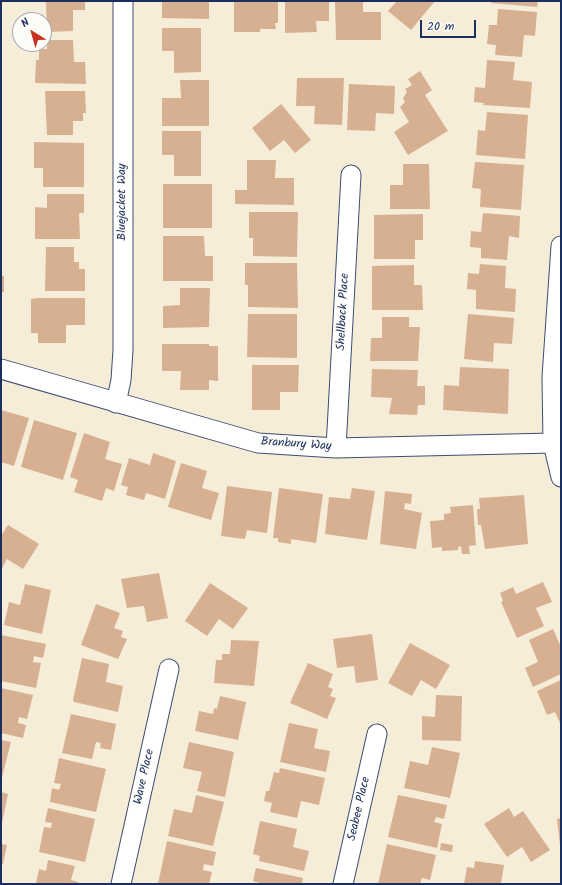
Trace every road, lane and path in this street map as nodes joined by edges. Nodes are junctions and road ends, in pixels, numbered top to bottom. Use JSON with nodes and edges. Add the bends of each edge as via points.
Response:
{"nodes":[{"id":1,"x":123,"y":1,"type":"edge"},
{"id":2,"x":351,"y":175,"type":"dead end"},
{"id":3,"x":561,"y":246,"type":"edge"},
{"id":4,"x":1,"y":369,"type":"edge"},
{"id":5,"x":116,"y":403,"type":"junction"},
{"id":6,"x":553,"y":443,"type":"junction"},
{"id":7,"x":336,"y":448,"type":"junction"},
{"id":8,"x":561,"y":477,"type":"edge"},
{"id":9,"x":169,"y":669,"type":"dead end"},
{"id":10,"x":377,"y":734,"type":"dead end"},
{"id":11,"x":121,"y":884,"type":"edge"},
{"id":12,"x":343,"y":884,"type":"edge"}],
"edges":[{"from":1,"to":5,"type":"street","name":"Bluejacket Way","via":[[123,350]]},
{"from":2,"to":7,"type":"street","name":"Shellback Place"},
{"from":3,"to":6,"type":"street","via":[[552,377]]},
{"from":4,"to":5,"type":"street","name":"Branbury Way"},
{"from":5,"to":7,"type":"street","name":"Branbury Way","via":[[258,443]]},
{"from":6,"to":7,"type":"street","name":"Branbury Way"},
{"from":6,"to":8,"type":"street"},
{"from":9,"to":11,"type":"street","name":"Wave Place"},
{"from":10,"to":12,"type":"street","name":"Seabee Place"}]}
